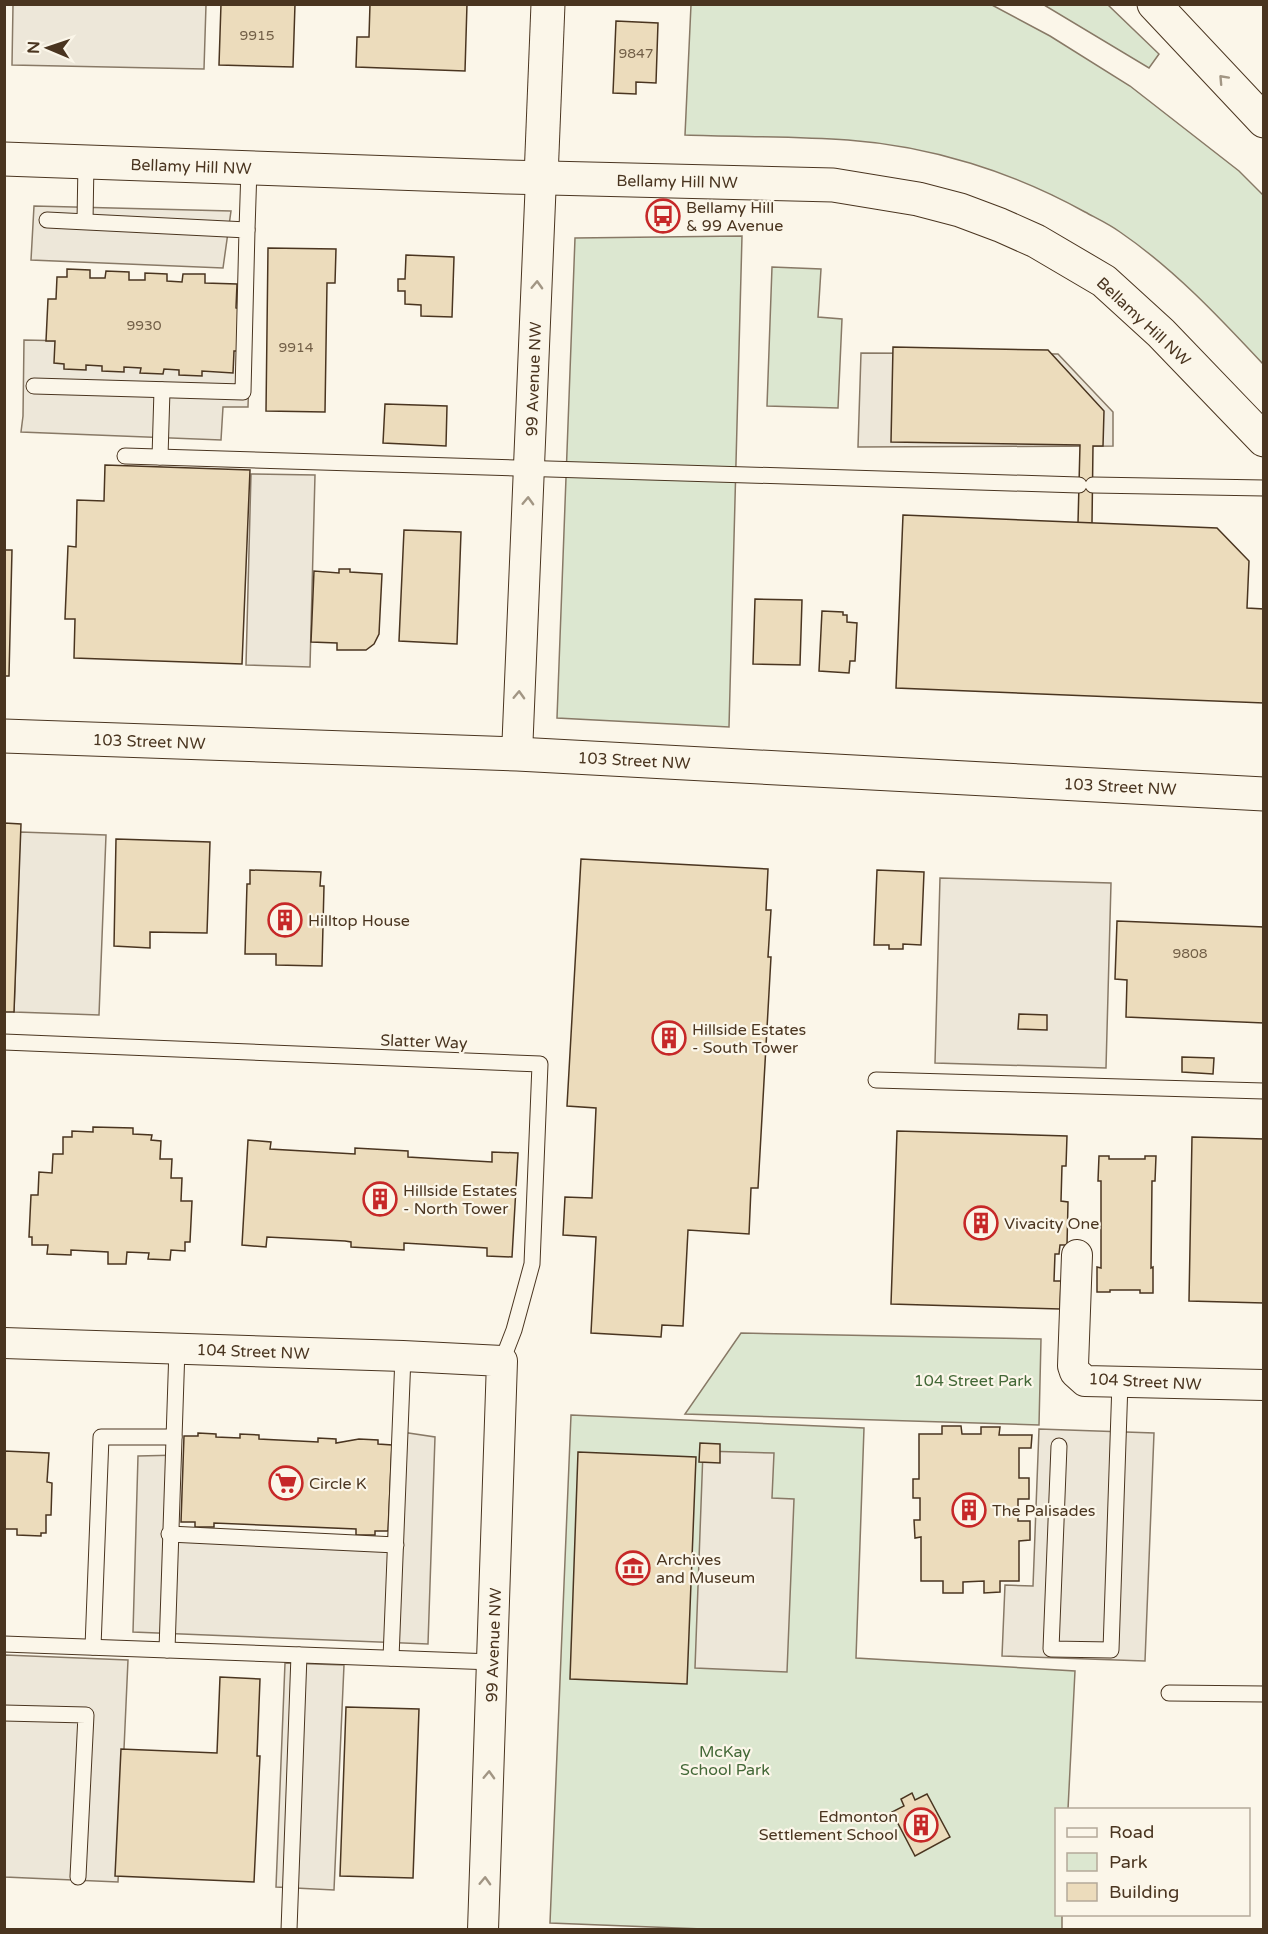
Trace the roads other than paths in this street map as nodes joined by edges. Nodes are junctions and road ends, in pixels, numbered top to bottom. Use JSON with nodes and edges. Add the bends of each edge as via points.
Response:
{"nodes":[{"id":1,"x":548,"y":4,"type":"edge"},
{"id":2,"x":1154,"y":4,"type":"edge"},
{"id":3,"x":1263,"y":121,"type":"edge"},
{"id":4,"x":4,"y":159,"type":"edge"},
{"id":5,"x":86,"y":162,"type":"junction"},
{"id":6,"x":249,"y":168,"type":"junction"},
{"id":7,"x":541,"y":178,"type":"junction"},
{"id":8,"x":47,"y":220,"type":"dead end"},
{"id":9,"x":86,"y":221,"type":"junction"},
{"id":10,"x":247,"y":230,"type":"junction"},
{"id":11,"x":34,"y":386,"type":"dead end"},
{"id":12,"x":162,"y":390,"type":"junction"},
{"id":13,"x":1263,"y":440,"type":"edge"},
{"id":14,"x":125,"y":456,"type":"dead end"},
{"id":15,"x":160,"y":457,"type":"junction"},
{"id":16,"x":529,"y":468,"type":"junction"},
{"id":17,"x":1263,"y":488,"type":"edge"},
{"id":18,"x":4,"y":736,"type":"edge"},
{"id":19,"x":517,"y":754,"type":"junction"},
{"id":20,"x":1263,"y":794,"type":"edge"},
{"id":21,"x":4,"y":1042,"type":"edge"},
{"id":22,"x":876,"y":1080,"type":"dead end"},
{"id":23,"x":1263,"y":1091,"type":"edge"},
{"id":24,"x":1077,"y":1255,"type":"dead end"},
{"id":25,"x":4,"y":1342,"type":"edge"},
{"id":26,"x":177,"y":1348,"type":"junction"},
{"id":27,"x":403,"y":1356,"type":"junction"},
{"id":28,"x":502,"y":1361,"type":"junction"},
{"id":29,"x":1120,"y":1382,"type":"junction"},
{"id":30,"x":1263,"y":1385,"type":"edge"},
{"id":31,"x":174,"y":1437,"type":"junction"},
{"id":32,"x":1059,"y":1446,"type":"dead end"},
{"id":33,"x":169,"y":1534,"type":"junction"},
{"id":34,"x":396,"y":1545,"type":"junction"},
{"id":35,"x":4,"y":1644,"type":"edge"},
{"id":36,"x":93,"y":1647,"type":"junction"},
{"id":37,"x":167,"y":1650,"type":"junction"},
{"id":38,"x":299,"y":1655,"type":"junction"},
{"id":39,"x":391,"y":1658,"type":"junction"},
{"id":40,"x":493,"y":1674,"type":"junction"},
{"id":41,"x":1169,"y":1693,"type":"dead end"},
{"id":42,"x":1263,"y":1695,"type":"edge"},
{"id":43,"x":4,"y":1713,"type":"edge"},
{"id":44,"x":78,"y":1877,"type":"dead end"},
{"id":45,"x":289,"y":1929,"type":"edge"},
{"id":46,"x":483,"y":1929,"type":"edge"}],
"edges":[{"from":1,"to":7,"type":"street","name":"99 Avenue NW"},
{"from":3,"to":2,"type":"street","one_way":true},
{"from":4,"to":5,"type":"street","name":"Bellamy Hill NW"},
{"from":5,"to":6,"type":"street","name":"Bellamy Hill NW"},
{"from":5,"to":9,"type":"lane"},
{"from":6,"to":7,"type":"street","name":"Bellamy Hill NW"},
{"from":6,"to":10,"type":"lane"},
{"from":7,"to":13,"type":"street","name":"Bellamy Hill NW","via":[[833,186],[918,199],[960,210],[1036,242],[1104,281],[1161,333]]},
{"from":16,"to":7,"type":"street","name":"99 Avenue NW","one_way":true},
{"from":8,"to":9,"type":"lane"},
{"from":9,"to":10,"type":"lane"},
{"from":10,"to":12,"type":"lane","via":[[243,392]]},
{"from":11,"to":12,"type":"lane"},
{"from":12,"to":15,"type":"lane"},
{"from":14,"to":15,"type":"lane"},
{"from":15,"to":16,"type":"lane"},
{"from":16,"to":17,"type":"lane"},
{"from":19,"to":16,"type":"street","name":"99 Avenue NW","one_way":true},
{"from":18,"to":19,"type":"street","name":"103 Street NW"},
{"from":19,"to":20,"type":"street","name":"103 Street NW"},
{"from":21,"to":28,"type":"lane","name":"Slatter Way","via":[[540,1064],[532,1264]]},
{"from":22,"to":23,"type":"lane"},
{"from":24,"to":29,"type":"street","name":"104 Street NW","via":[[1075,1372],[1085,1381]]},
{"from":25,"to":26,"type":"street","name":"104 Street NW"},
{"from":26,"to":27,"type":"street","name":"104 Street NW"},
{"from":26,"to":31,"type":"lane"},
{"from":27,"to":28,"type":"street","name":"104 Street NW"},
{"from":27,"to":34,"type":"lane"},
{"from":28,"to":40,"type":"street","name":"99 Avenue NW"},
{"from":29,"to":30,"type":"street","name":"104 Street NW"},
{"from":29,"to":32,"type":"lane","via":[[1111,1650],[1052,1649]]},
{"from":31,"to":33,"type":"lane"},
{"from":31,"to":36,"type":"lane","via":[[100,1437]]},
{"from":33,"to":34,"type":"lane"},
{"from":33,"to":37,"type":"lane"},
{"from":34,"to":39,"type":"lane"},
{"from":35,"to":36,"type":"lane"},
{"from":36,"to":37,"type":"lane"},
{"from":37,"to":38,"type":"lane"},
{"from":38,"to":39,"type":"lane"},
{"from":38,"to":45,"type":"lane"},
{"from":39,"to":40,"type":"lane"},
{"from":46,"to":40,"type":"street","name":"99 Avenue NW","one_way":true},
{"from":41,"to":42,"type":"lane"},
{"from":43,"to":44,"type":"lane","via":[[86,1715]]}]}
